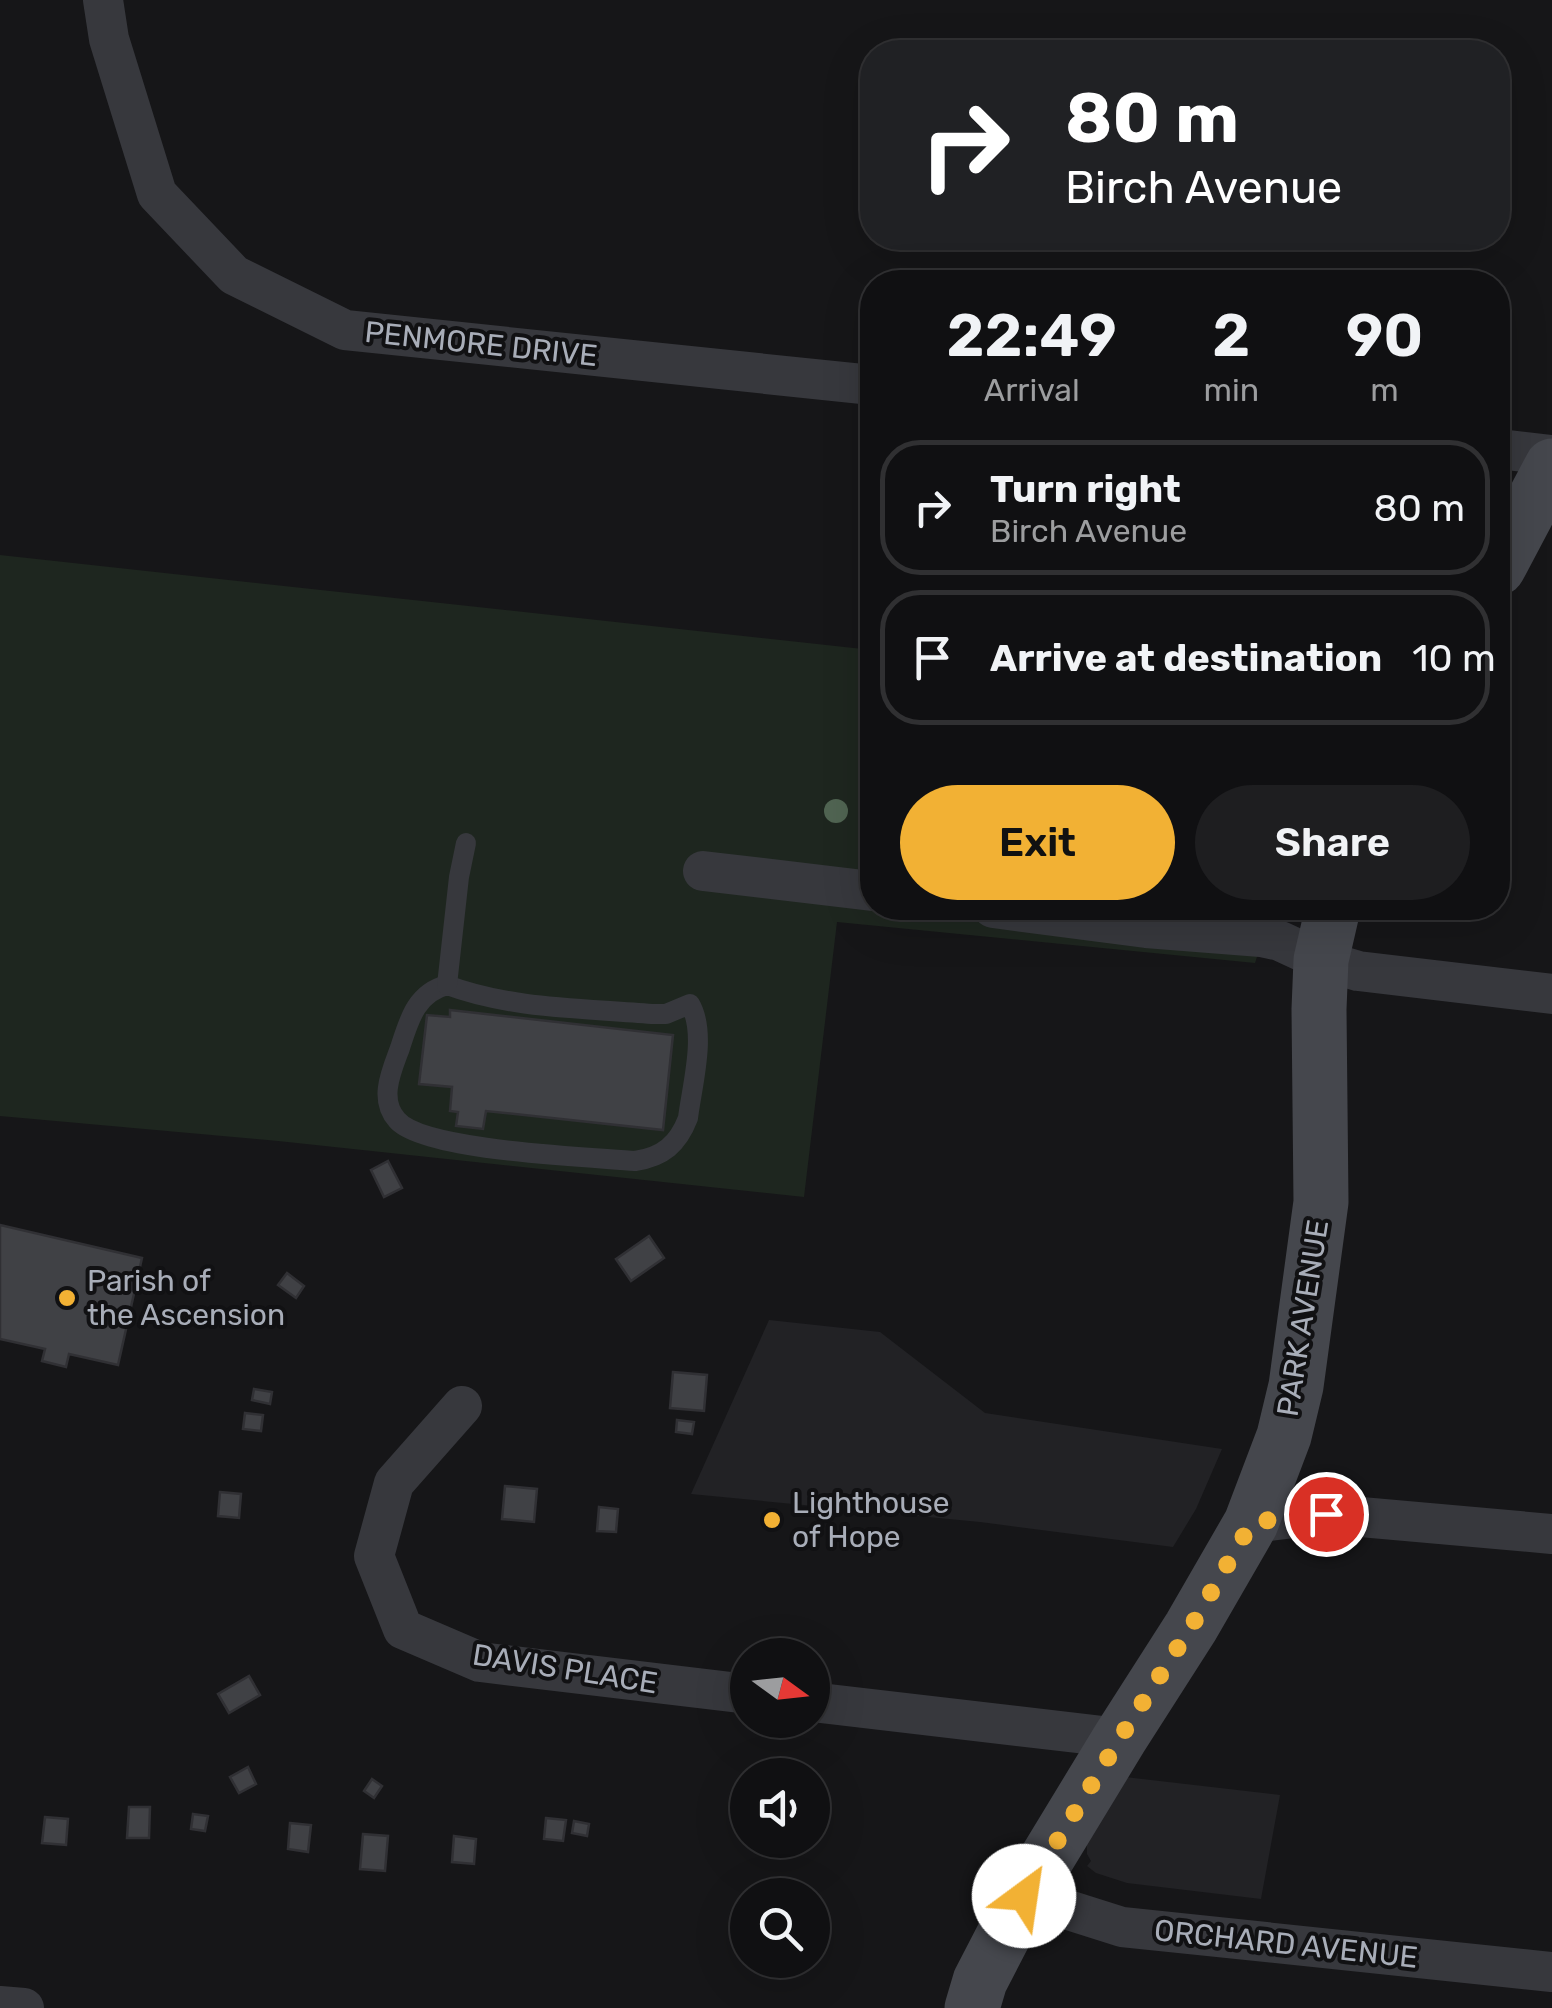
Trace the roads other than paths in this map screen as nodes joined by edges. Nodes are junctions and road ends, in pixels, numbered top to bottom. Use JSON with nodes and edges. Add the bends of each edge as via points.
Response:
{"nodes":[{"id":1,"x":104,"y":0,"type":"edge"},
{"id":2,"x":860,"y":384,"type":"edge"},
{"id":3,"x":1510,"y":451,"type":"edge"},
{"id":4,"x":1552,"y":455,"type":"edge"},
{"id":5,"x":1552,"y":466,"type":"edge"},
{"id":6,"x":1510,"y":545,"type":"edge"},
{"id":7,"x":466,"y":843,"type":"dead end"},
{"id":8,"x":703,"y":871,"type":"dead end"},
{"id":9,"x":860,"y":891,"type":"edge"},
{"id":10,"x":1085,"y":920,"type":"edge"},
{"id":11,"x":1329,"y":920,"type":"edge"},
{"id":12,"x":1321,"y":960,"type":"junction"},
{"id":13,"x":447,"y":985,"type":"junction"},
{"id":14,"x":1552,"y":994,"type":"edge"},
{"id":15,"x":462,"y":1406,"type":"dead end"},
{"id":16,"x":1252,"y":1522,"type":"junction"},
{"id":17,"x":1552,"y":1534,"type":"edge"},
{"id":18,"x":730,"y":1692,"type":"edge"},
{"id":19,"x":830,"y":1704,"type":"edge"},
{"id":20,"x":1120,"y":1738,"type":"junction"},
{"id":21,"x":1024,"y":1896,"type":"junction"},
{"id":22,"x":1552,"y":1972,"type":"edge"},
{"id":23,"x":0,"y":2006,"type":"edge"},
{"id":24,"x":24,"y":2008,"type":"edge"},
{"id":25,"x":972,"y":2008,"type":"edge"}],
"edges":[{"from":1,"to":2,"type":"street","name":"PENMORE DRIVE","via":[[108,39],[156,194],[234,275],[344,330]]},
{"from":3,"to":4,"type":"street"},
{"from":5,"to":6,"type":"main road"},
{"from":7,"to":13,"type":"lane"},
{"from":8,"to":9,"type":"street"},
{"from":10,"to":12,"type":"street","via":[[1260,937]]},
{"from":11,"to":12,"type":"main road","name":"PARK AVENUE"},
{"from":12,"to":14,"type":"street","via":[[1341,968]]},
{"from":12,"to":16,"type":"main road","name":"PARK AVENUE","via":[[1318,1220],[1296,1386]]},
{"from":13,"to":13,"type":"lane","via":[[416,1004],[388,1082],[398,1123],[452,1143],[635,1161],[664,1153],[684,1130],[699,1032],[690,1004],[652,1014],[511,1001]]},
{"from":15,"to":18,"type":"street","name":"DAVIS PLACE","via":[[394,1483],[374,1556],[403,1629],[480,1662]]},
{"from":16,"to":17,"type":"street","via":[[1326,1514]]},
{"from":16,"to":20,"type":"main road","name":"PARK AVENUE"},
{"from":19,"to":20,"type":"street"},
{"from":20,"to":21,"type":"main road","name":"PARK AVENUE"},
{"from":21,"to":22,"type":"street","name":"ORCHARD AVENUE","via":[[1122,1927]]},
{"from":21,"to":25,"type":"main road","name":"PARK AVENUE"},
{"from":23,"to":24,"type":"street"}]}
